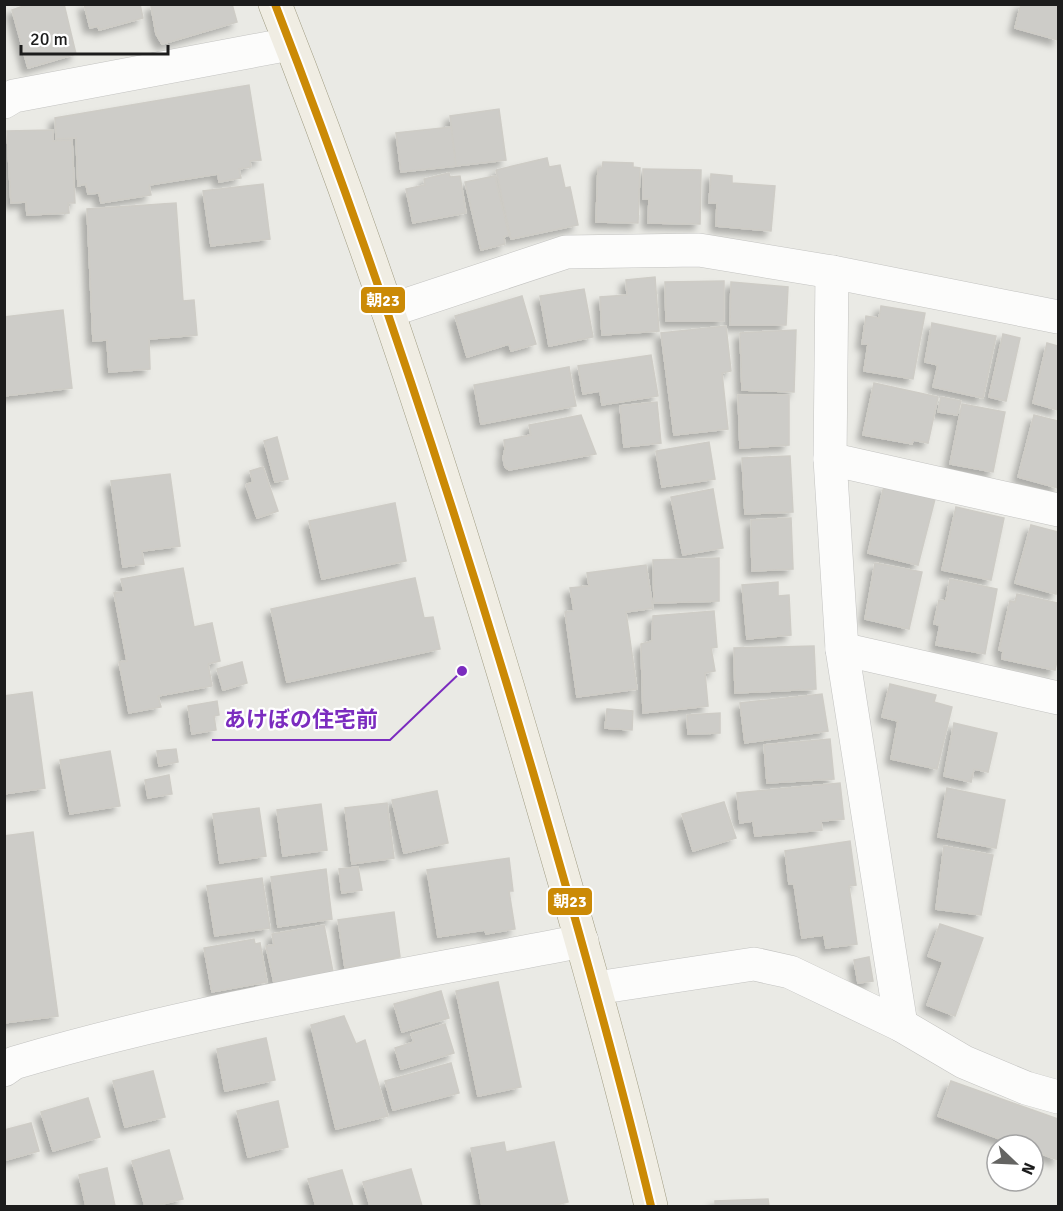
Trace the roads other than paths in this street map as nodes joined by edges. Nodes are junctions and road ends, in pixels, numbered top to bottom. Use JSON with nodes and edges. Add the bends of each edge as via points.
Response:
{"nodes":[{"id":1,"x":274,"y":4,"type":"edge"},
{"id":2,"x":291,"y":45,"type":"junction"},
{"id":3,"x":4,"y":102,"type":"edge"},
{"id":4,"x":832,"y":272,"type":"junction"},
{"id":5,"x":388,"y":311,"type":"junction"},
{"id":6,"x":1059,"y":317,"type":"edge"},
{"id":7,"x":830,"y":459,"type":"junction"},
{"id":8,"x":1059,"y":510,"type":"edge"},
{"id":9,"x":842,"y":650,"type":"junction"},
{"id":10,"x":1059,"y":698,"type":"edge"},
{"id":11,"x":582,"y":941,"type":"junction"},
{"id":12,"x":596,"y":988,"type":"junction"},
{"id":13,"x":901,"y":1025,"type":"junction"},
{"id":14,"x":4,"y":1070,"type":"edge"},
{"id":15,"x":1059,"y":1097,"type":"edge"},
{"id":16,"x":651,"y":1206,"type":"edge"}],
"edges":[{"from":1,"to":2,"type":"main road"},
{"from":2,"to":3,"type":"street","via":[[14,96]]},
{"from":2,"to":5,"type":"main road"},
{"from":4,"to":5,"type":"street","via":[[699,250],[566,252]]},
{"from":4,"to":6,"type":"street"},
{"from":4,"to":7,"type":"street"},
{"from":5,"to":11,"type":"main road","via":[[487,615]]},
{"from":7,"to":8,"type":"street"},
{"from":7,"to":9,"type":"street"},
{"from":9,"to":10,"type":"street"},
{"from":9,"to":13,"type":"street"},
{"from":11,"to":12,"type":"main road"},
{"from":11,"to":14,"type":"street","via":[[304,994],[95,1040],[14,1063]]},
{"from":12,"to":13,"type":"street","via":[[754,964],[790,972]]},
{"from":12,"to":16,"type":"main road"},
{"from":13,"to":15,"type":"street","via":[[964,1062]]}]}
